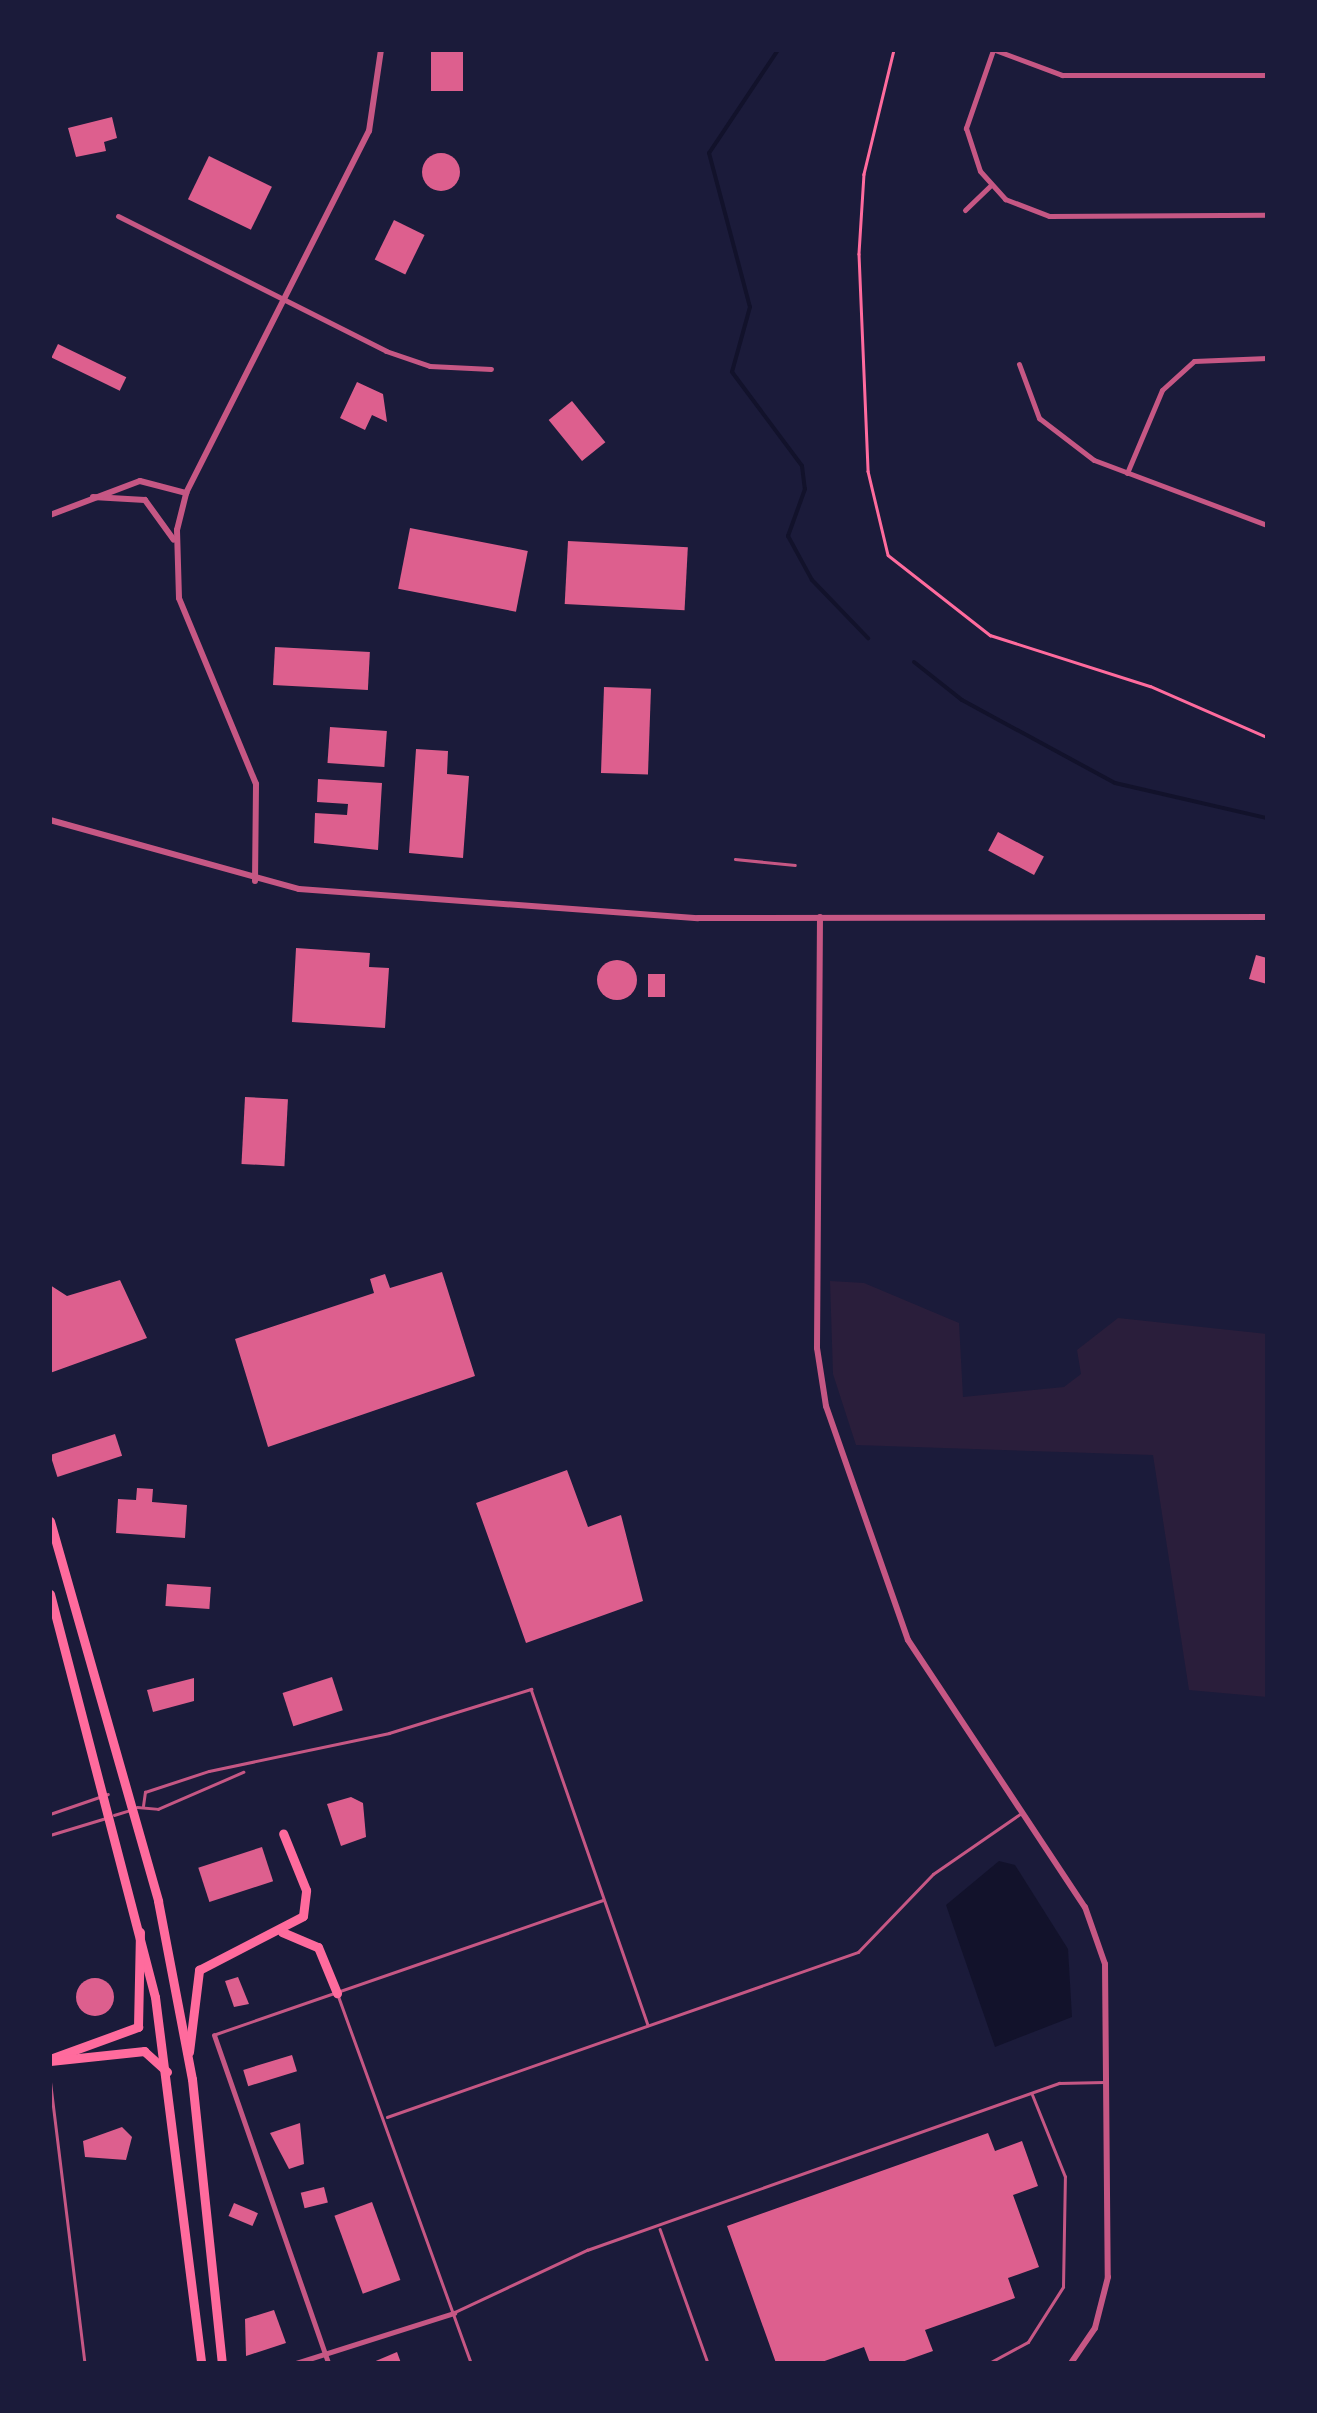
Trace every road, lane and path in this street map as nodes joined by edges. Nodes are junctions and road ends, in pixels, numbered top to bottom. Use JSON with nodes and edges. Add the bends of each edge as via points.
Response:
{"nodes":[{"id":1,"x":380,"y":50,"type":"edge"},
{"id":2,"x":894,"y":50,"type":"edge"},
{"id":3,"x":994,"y":50,"type":"edge"},
{"id":4,"x":1267,"y":76,"type":"edge"},
{"id":5,"x":990,"y":186,"type":"junction"},
{"id":6,"x":965,"y":210,"type":"dead end"},
{"id":7,"x":1267,"y":214,"type":"edge"},
{"id":8,"x":118,"y":216,"type":"dead end"},
{"id":9,"x":284,"y":302,"type":"junction"},
{"id":10,"x":1267,"y":358,"type":"edge"},
{"id":11,"x":1019,"y":364,"type":"dead end"},
{"id":12,"x":491,"y":369,"type":"dead end"},
{"id":13,"x":1127,"y":473,"type":"junction"},
{"id":14,"x":186,"y":493,"type":"junction"},
{"id":15,"x":92,"y":497,"type":"junction"},
{"id":16,"x":50,"y":515,"type":"edge"},
{"id":17,"x":1267,"y":525,"type":"edge"},
{"id":18,"x":176,"y":543,"type":"junction"},
{"id":19,"x":1267,"y":738,"type":"edge"},
{"id":20,"x":50,"y":820,"type":"edge"},
{"id":21,"x":735,"y":859,"type":"dead end"},
{"id":22,"x":795,"y":864,"type":"dead end"},
{"id":23,"x":255,"y":882,"type":"junction"},
{"id":24,"x":820,"y":917,"type":"junction"},
{"id":25,"x":1267,"y":917,"type":"edge"},
{"id":26,"x":50,"y":1522,"type":"edge"},
{"id":27,"x":50,"y":1594,"type":"edge"},
{"id":28,"x":244,"y":1768,"type":"junction"},
{"id":29,"x":108,"y":1794,"type":"junction"},
{"id":30,"x":139,"y":1807,"type":"junction"},
{"id":31,"x":1022,"y":1812,"type":"junction"},
{"id":32,"x":50,"y":1814,"type":"edge"},
{"id":33,"x":113,"y":1816,"type":"junction"},
{"id":34,"x":283,"y":1833,"type":"dead end"},
{"id":35,"x":50,"y":1835,"type":"edge"},
{"id":36,"x":602,"y":1900,"type":"junction"},
{"id":37,"x":141,"y":1930,"type":"junction"},
{"id":38,"x":282,"y":1932,"type":"junction"},
{"id":39,"x":338,"y":1993,"type":"junction"},
{"id":40,"x":648,"y":2026,"type":"junction"},
{"id":41,"x":214,"y":2034,"type":"joint"},
{"id":42,"x":188,"y":2055,"type":"junction"},
{"id":43,"x":50,"y":2060,"type":"edge"},
{"id":44,"x":169,"y":2075,"type":"junction"},
{"id":45,"x":50,"y":2078,"type":"edge"},
{"id":46,"x":1107,"y":2082,"type":"junction"},
{"id":47,"x":1031,"y":2093,"type":"junction"},
{"id":48,"x":387,"y":2117,"type":"junction"},
{"id":49,"x":660,"y":2228,"type":"junction"},
{"id":50,"x":454,"y":2312,"type":"junction"},
{"id":51,"x":325,"y":2354,"type":"junction"},
{"id":52,"x":85,"y":2363,"type":"edge"},
{"id":53,"x":201,"y":2363,"type":"edge"},
{"id":54,"x":222,"y":2363,"type":"edge"},
{"id":55,"x":296,"y":2363,"type":"edge"},
{"id":56,"x":328,"y":2363,"type":"edge"},
{"id":57,"x":471,"y":2363,"type":"edge"},
{"id":58,"x":708,"y":2363,"type":"edge"},
{"id":59,"x":989,"y":2363,"type":"edge"},
{"id":60,"x":1072,"y":2363,"type":"edge"}],
"edges":[{"from":1,"to":9,"type":"street","via":[[369,131]]},
{"from":2,"to":19,"type":"path","via":[[864,174],[860,254],[868,470],[888,555],[990,635],[1150,686]]},
{"from":3,"to":4,"type":"street","via":[[1062,75]]},
{"from":3,"to":5,"type":"street","via":[[966,128]]},
{"from":5,"to":6,"type":"street"},
{"from":5,"to":7,"type":"street","via":[[1050,216]]},
{"from":8,"to":9,"type":"street"},
{"from":9,"to":12,"type":"street","via":[[404,359]]},
{"from":9,"to":14,"type":"street"},
{"from":10,"to":13,"type":"street","via":[[1194,361],[1162,390]]},
{"from":11,"to":13,"type":"street","via":[[1039,418]]},
{"from":13,"to":17,"type":"street"},
{"from":14,"to":15,"type":"street","via":[[140,482]]},
{"from":14,"to":18,"type":"street"},
{"from":15,"to":16,"type":"street"},
{"from":15,"to":18,"type":"street","via":[[145,500]]},
{"from":18,"to":23,"type":"street","via":[[180,598],[256,784]]},
{"from":20,"to":23,"type":"street"},
{"from":21,"to":22,"type":"lane"},
{"from":23,"to":24,"type":"street","via":[[698,918]]},
{"from":24,"to":25,"type":"street"},
{"from":24,"to":31,"type":"street","via":[[820,1378],[908,1640]]},
{"from":26,"to":30,"type":"highway"},
{"from":27,"to":29,"type":"highway"},
{"from":28,"to":30,"type":"lane","via":[[145,1792]]},
{"from":28,"to":30,"type":"lane","via":[[239,1780],[158,1809]]},
{"from":28,"to":36,"type":"lane","via":[[531,1689]]},
{"from":29,"to":32,"type":"lane"},
{"from":29,"to":33,"type":"highway"},
{"from":30,"to":33,"type":"lane"},
{"from":30,"to":42,"type":"highway"},
{"from":31,"to":40,"type":"lane","via":[[933,1874],[858,1952]]},
{"from":31,"to":46,"type":"street","via":[[1100,1942]]},
{"from":33,"to":35,"type":"lane"},
{"from":33,"to":37,"type":"highway"},
{"from":34,"to":38,"type":"highway","via":[[307,1897],[303,1916]]},
{"from":36,"to":39,"type":"lane","via":[[355,1979]]},
{"from":36,"to":40,"type":"lane"},
{"from":37,"to":43,"type":"highway","via":[[138,2027]]},
{"from":37,"to":44,"type":"highway"},
{"from":38,"to":39,"type":"highway","via":[[318,1946]]},
{"from":38,"to":42,"type":"highway","via":[[199,1970]]},
{"from":39,"to":41,"type":"lane"},
{"from":39,"to":48,"type":"lane"},
{"from":40,"to":48,"type":"lane"},
{"from":41,"to":51,"type":"street"},
{"from":42,"to":54,"type":"highway"},
{"from":43,"to":44,"type":"highway","via":[[144,2051]]},
{"from":44,"to":53,"type":"highway"},
{"from":45,"to":52,"type":"lane"},
{"from":46,"to":47,"type":"lane"},
{"from":46,"to":60,"type":"street","via":[[1105,2296]]},
{"from":47,"to":49,"type":"lane"},
{"from":47,"to":59,"type":"lane","via":[[1065,2177],[1063,2287],[1028,2342]]},
{"from":48,"to":50,"type":"lane"},
{"from":49,"to":50,"type":"lane","via":[[556,2262]]},
{"from":49,"to":58,"type":"lane"},
{"from":50,"to":51,"type":"street"},
{"from":50,"to":57,"type":"lane"},
{"from":51,"to":55,"type":"street"},
{"from":51,"to":56,"type":"street"}]}
